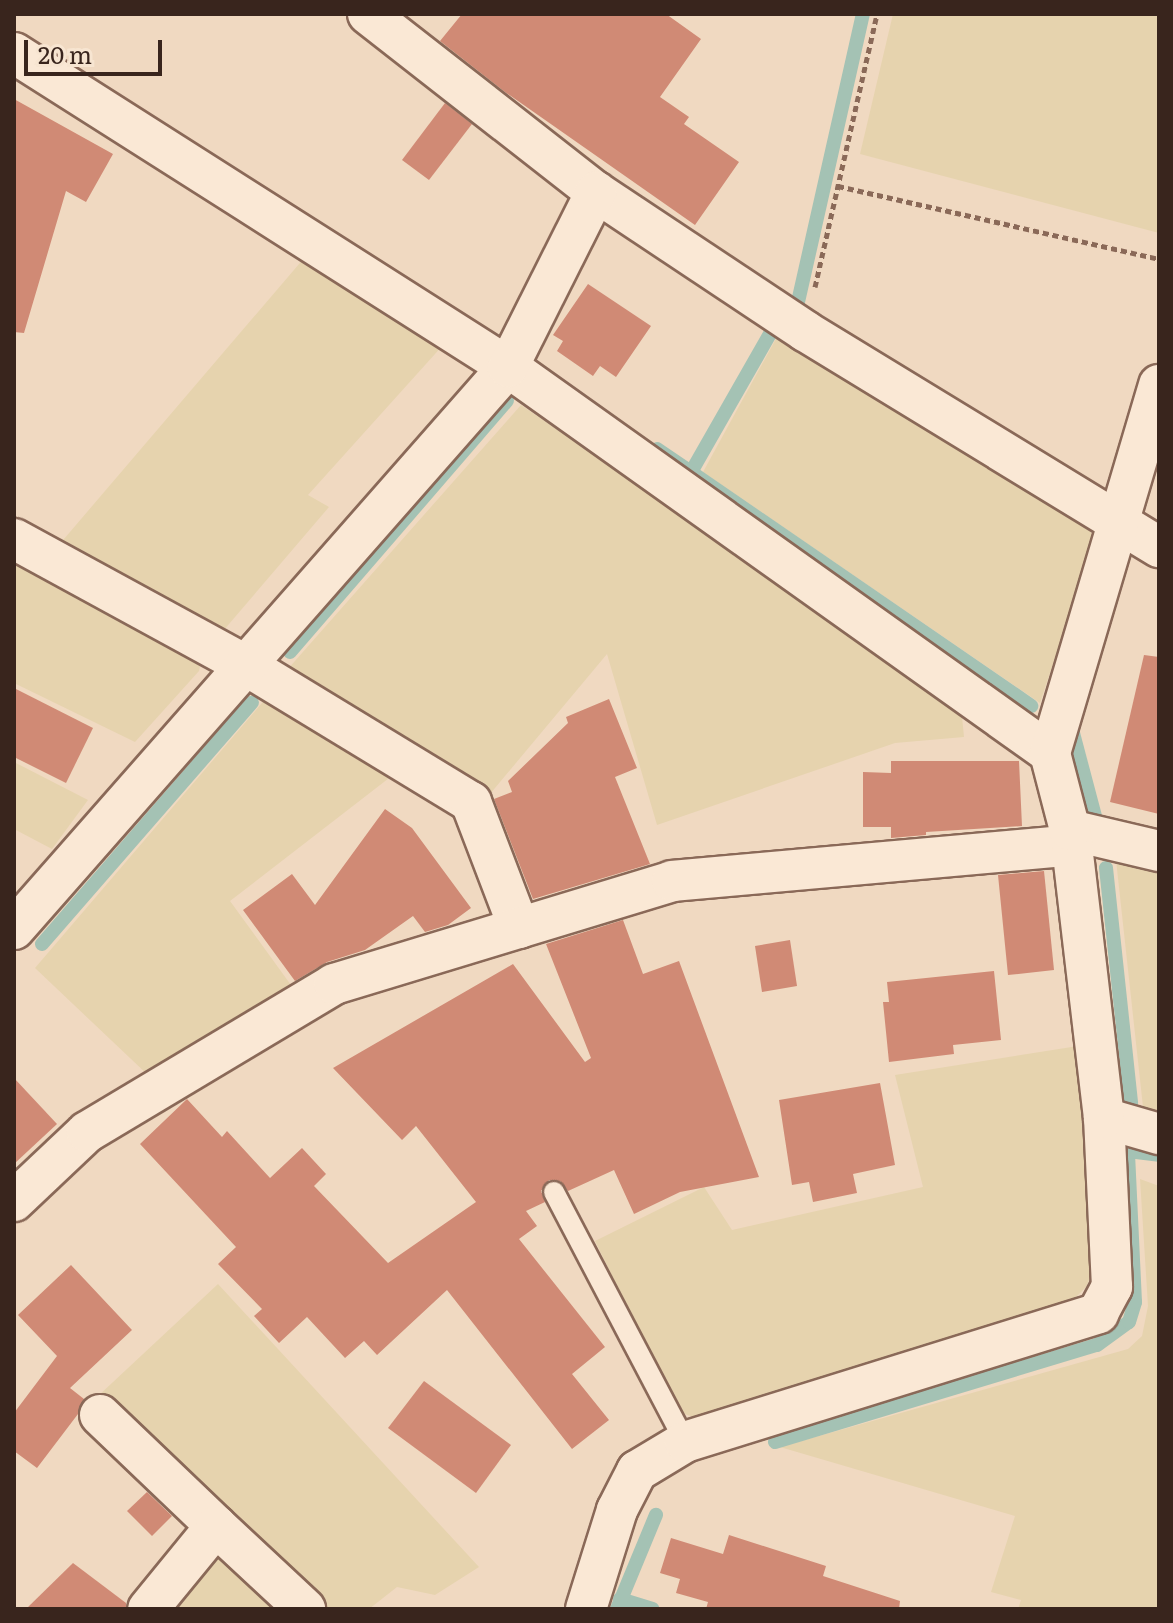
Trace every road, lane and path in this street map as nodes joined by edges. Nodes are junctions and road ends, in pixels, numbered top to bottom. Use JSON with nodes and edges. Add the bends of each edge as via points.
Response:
{"nodes":[{"id":1,"x":368,"y":14,"type":"edge"},
{"id":2,"x":877,"y":14,"type":"edge"},
{"id":3,"x":14,"y":53,"type":"edge"},
{"id":4,"x":838,"y":186,"type":"junction"},
{"id":5,"x":596,"y":192,"type":"junction"},
{"id":6,"x":1159,"y":259,"type":"edge"},
{"id":7,"x":805,"y":331,"type":"junction"},
{"id":8,"x":508,"y":367,"type":"junction"},
{"id":9,"x":1159,"y":385,"type":"edge"},
{"id":10,"x":1120,"y":523,"type":"junction"},
{"id":11,"x":14,"y":539,"type":"edge"},
{"id":12,"x":1159,"y":547,"type":"edge"},
{"id":13,"x":247,"y":666,"type":"junction"},
{"id":14,"x":1050,"y":753,"type":"junction"},
{"id":15,"x":1071,"y":837,"type":"junction"},
{"id":16,"x":1159,"y":851,"type":"edge"},
{"id":17,"x":519,"y":928,"type":"junction"},
{"id":18,"x":14,"y":929,"type":"edge"},
{"id":19,"x":1104,"y":1118,"type":"junction"},
{"id":20,"x":1159,"y":1134,"type":"edge"},
{"id":21,"x":554,"y":1192,"type":"dead end"},
{"id":22,"x":14,"y":1201,"type":"edge"},
{"id":23,"x":100,"y":1415,"type":"dead end"},
{"id":24,"x":685,"y":1442,"type":"junction"},
{"id":25,"x":216,"y":1526,"type":"junction"},
{"id":26,"x":148,"y":1609,"type":"edge"},
{"id":27,"x":305,"y":1609,"type":"edge"},
{"id":28,"x":586,"y":1609,"type":"edge"}],
"edges":[{"from":1,"to":5,"type":"street"},
{"from":2,"to":4,"type":"path"},
{"from":3,"to":8,"type":"street"},
{"from":4,"to":6,"type":"path"},
{"from":4,"to":7,"type":"path"},
{"from":5,"to":7,"type":"street"},
{"from":5,"to":8,"type":"street"},
{"from":7,"to":10,"type":"street"},
{"from":8,"to":13,"type":"street"},
{"from":8,"to":14,"type":"street"},
{"from":9,"to":10,"type":"street"},
{"from":10,"to":12,"type":"street"},
{"from":10,"to":14,"type":"street"},
{"from":11,"to":13,"type":"street"},
{"from":13,"to":17,"type":"street","via":[[471,802]]},
{"from":13,"to":18,"type":"street"},
{"from":14,"to":15,"type":"street"},
{"from":15,"to":16,"type":"street"},
{"from":15,"to":17,"type":"street","via":[[672,881]]},
{"from":15,"to":19,"type":"street"},
{"from":17,"to":22,"type":"street","via":[[334,984],[87,1132]]},
{"from":19,"to":20,"type":"street"},
{"from":19,"to":24,"type":"street","via":[[1112,1287],[1098,1313]]},
{"from":21,"to":24,"type":"lane"},
{"from":23,"to":25,"type":"street"},
{"from":24,"to":28,"type":"street","via":[[637,1471],[617,1510]]},
{"from":25,"to":26,"type":"street"},
{"from":25,"to":27,"type":"street"}]}
